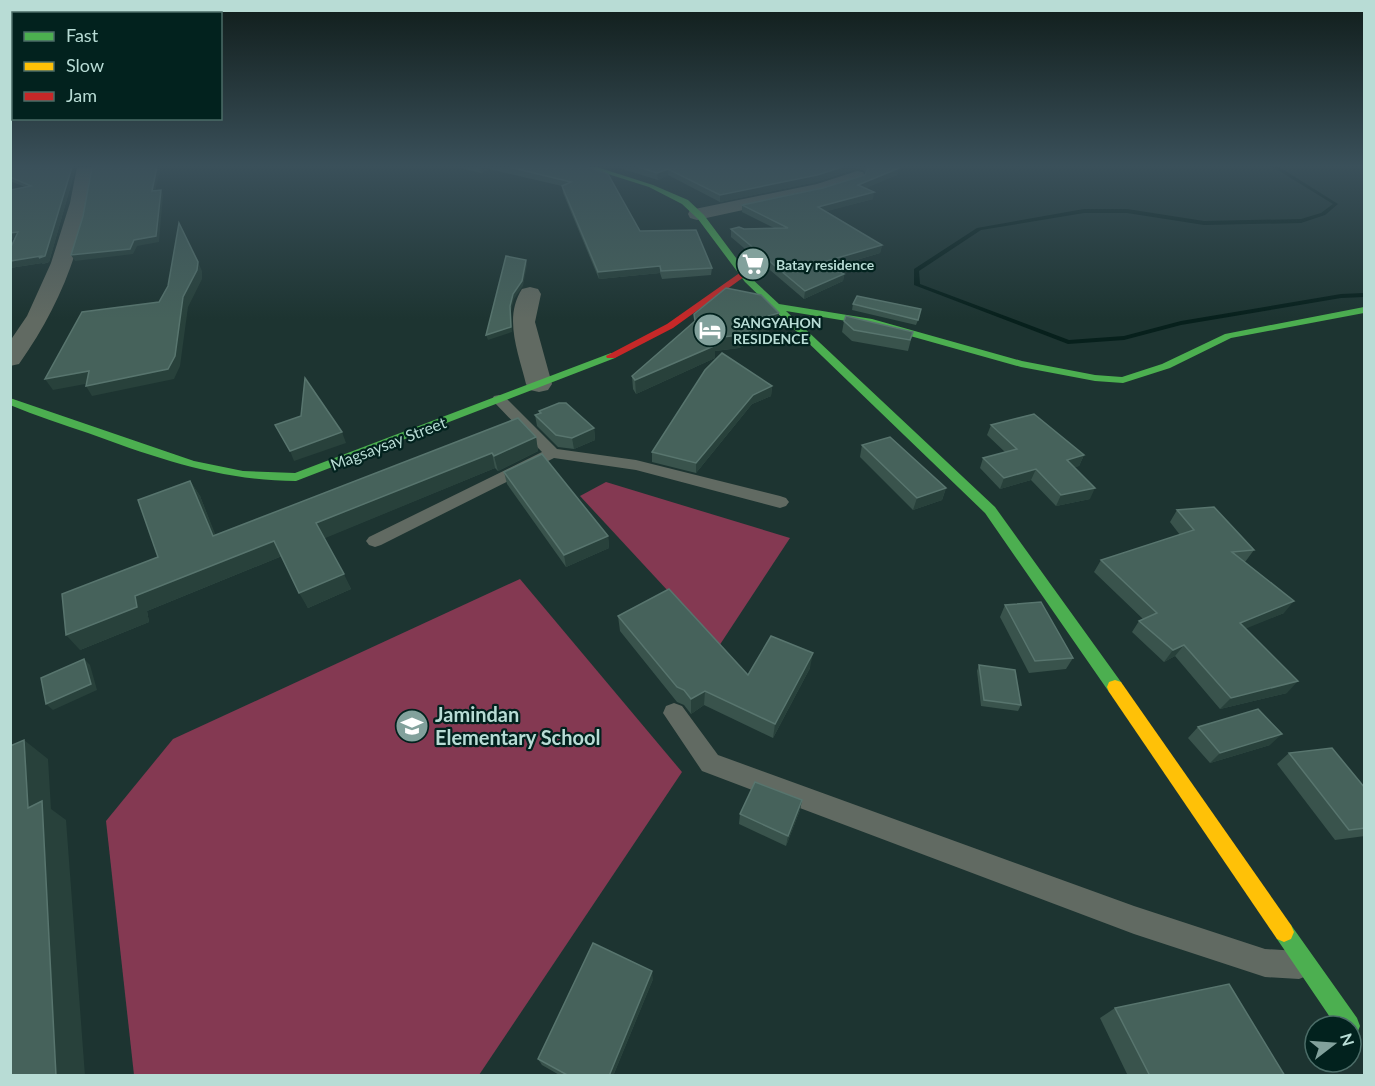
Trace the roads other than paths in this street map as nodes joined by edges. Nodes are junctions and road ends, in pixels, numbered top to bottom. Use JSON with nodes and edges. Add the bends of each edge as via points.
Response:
{"nodes":[{"id":1,"x":74,"y":218,"type":"edge"},
{"id":2,"x":701,"y":218,"type":"edge"},
{"id":3,"x":744,"y":274,"type":"junction"},
{"id":4,"x":530,"y":294,"type":"dead end"},
{"id":5,"x":779,"y":307,"type":"junction"},
{"id":6,"x":1365,"y":310,"type":"edge"},
{"id":7,"x":10,"y":358,"type":"edge"},
{"id":8,"x":538,"y":384,"type":"junction"},
{"id":9,"x":499,"y":399,"type":"junction"},
{"id":10,"x":10,"y":401,"type":"edge"},
{"id":11,"x":552,"y":453,"type":"junction"},
{"id":12,"x":780,"y":502,"type":"dead end"},
{"id":13,"x":375,"y":541,"type":"dead end"},
{"id":14,"x":674,"y":713,"type":"dead end"},
{"id":15,"x":1307,"y":965,"type":"junction"},
{"id":16,"x":1341,"y":1014,"type":"edge"}],
"edges":[{"from":1,"to":7,"type":"street","via":[[56,277],[38,317]]},
{"from":2,"to":3,"type":"street"},
{"from":3,"to":5,"type":"street"},
{"from":3,"to":8,"type":"street","name":"Magsaysay Street","via":[[670,326],[623,351]]},
{"from":4,"to":8,"type":"street","via":[[523,322]]},
{"from":5,"to":6,"type":"street","via":[[872,322],[1021,364],[1123,380],[1166,366],[1228,336]]},
{"from":5,"to":15,"type":"street","via":[[990,510]]},
{"from":8,"to":9,"type":"street","name":"Magsaysay Street"},
{"from":9,"to":10,"type":"street","name":"Magsaysay Street","via":[[336,463],[274,480],[227,473],[128,444]]},
{"from":9,"to":11,"type":"lane"},
{"from":11,"to":12,"type":"lane","via":[[636,465]]},
{"from":11,"to":13,"type":"lane"},
{"from":14,"to":15,"type":"lane","via":[[710,763],[1134,920],[1265,963]]},
{"from":15,"to":16,"type":"street"}]}
